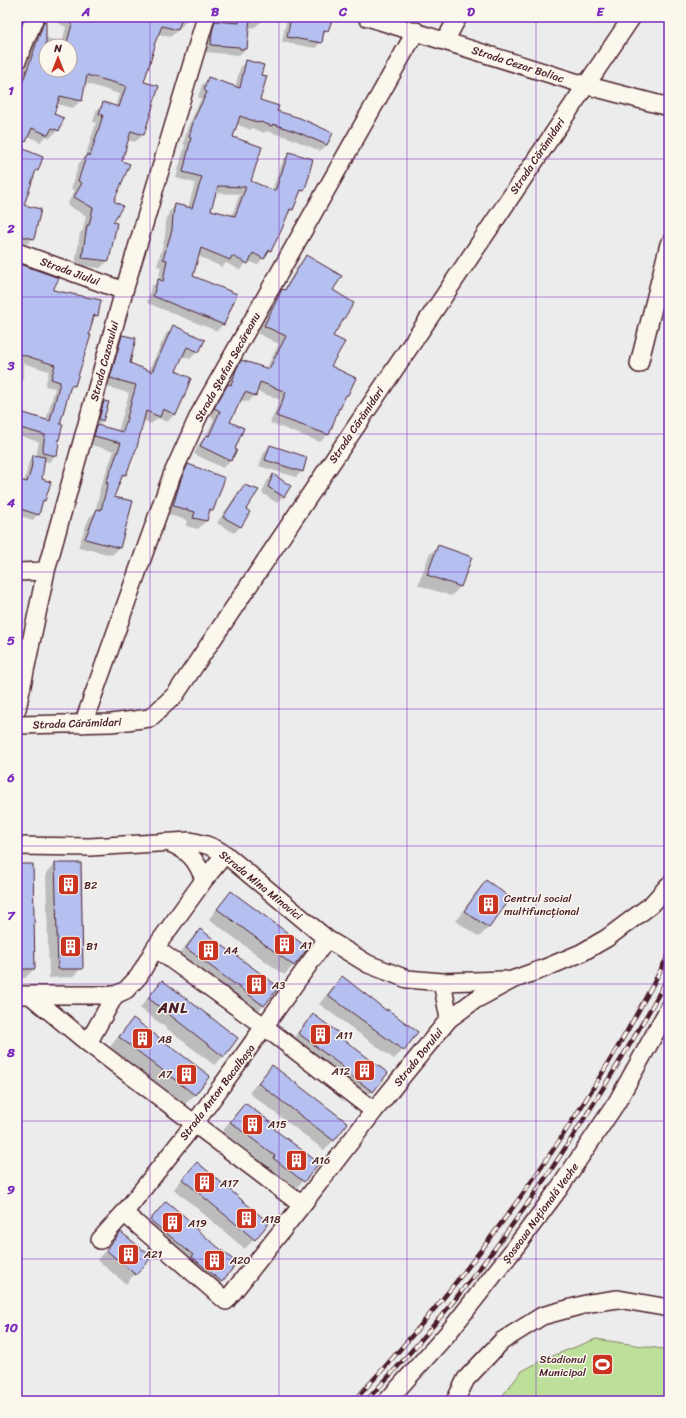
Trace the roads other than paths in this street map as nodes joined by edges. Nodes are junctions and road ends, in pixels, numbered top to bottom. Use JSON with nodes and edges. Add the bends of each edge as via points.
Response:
{"nodes":[{"id":1,"x":35,"y":17,"type":"edge"},
{"id":2,"x":206,"y":17,"type":"edge"},
{"id":3,"x":367,"y":17,"type":"edge"},
{"id":4,"x":458,"y":17,"type":"edge"},
{"id":5,"x":632,"y":17,"type":"edge"},
{"id":6,"x":398,"y":22,"type":"edge"},
{"id":7,"x":416,"y":31,"type":"junction"},
{"id":8,"x":445,"y":41,"type":"junction"},
{"id":9,"x":17,"y":61,"type":"edge"},
{"id":10,"x":585,"y":85,"type":"junction"},
{"id":11,"x":669,"y":108,"type":"edge"},
{"id":12,"x":669,"y":244,"type":"edge"},
{"id":13,"x":17,"y":252,"type":"edge"},
{"id":14,"x":124,"y":291,"type":"junction"},
{"id":15,"x":639,"y":364,"type":"dead end"},
{"id":16,"x":46,"y":571,"type":"junction"},
{"id":17,"x":17,"y":572,"type":"edge"},
{"id":18,"x":17,"y":709,"type":"edge"},
{"id":19,"x":83,"y":724,"type":"junction"},
{"id":20,"x":17,"y":725,"type":"edge"},
{"id":21,"x":170,"y":842,"type":"junction"},
{"id":22,"x":17,"y":846,"type":"edge"},
{"id":23,"x":225,"y":854,"type":"junction"},
{"id":24,"x":204,"y":880,"type":"junction"},
{"id":25,"x":669,"y":885,"type":"edge"},
{"id":26,"x":327,"y":939,"type":"junction"},
{"id":27,"x":155,"y":948,"type":"junction"},
{"id":28,"x":512,"y":980,"type":"junction"},
{"id":29,"x":442,"y":982,"type":"junction"},
{"id":30,"x":24,"y":995,"type":"edge"},
{"id":31,"x":115,"y":995,"type":"junction"},
{"id":32,"x":669,"y":1008,"type":"edge"},
{"id":33,"x":449,"y":1019,"type":"junction"},
{"id":34,"x":265,"y":1027,"type":"junction"},
{"id":35,"x":88,"y":1043,"type":"junction"},
{"id":36,"x":374,"y":1110,"type":"junction"},
{"id":37,"x":195,"y":1123,"type":"junction"},
{"id":38,"x":302,"y":1205,"type":"junction"},
{"id":39,"x":124,"y":1214,"type":"junction"},
{"id":40,"x":100,"y":1240,"type":"dead end"},
{"id":41,"x":669,"y":1308,"type":"edge"},
{"id":42,"x":387,"y":1401,"type":"edge"},
{"id":43,"x":455,"y":1401,"type":"edge"}],
"edges":[{"from":1,"to":9,"type":"street"},
{"from":2,"to":14,"type":"street","name":"Strada Cazasului"},
{"from":3,"to":6,"type":"street","name":"Strada Cezar Boliac"},
{"from":4,"to":8,"type":"street"},
{"from":5,"to":10,"type":"street","name":"Strada Cărămidari"},
{"from":6,"to":7,"type":"street","name":"Strada Cezar Boliac"},
{"from":7,"to":8,"type":"street","name":"Strada Cezar Boliac"},
{"from":7,"to":19,"type":"street","name":"Strada Ștefan Secăreanu","via":[[199,416],[172,475]]},
{"from":8,"to":10,"type":"street","name":"Strada Cezar Boliac"},
{"from":10,"to":11,"type":"street","name":"Strada Cezar Boliac"},
{"from":10,"to":19,"type":"street","name":"Strada Cărămidari","via":[[175,695],[150,718]]},
{"from":12,"to":15,"type":"street"},
{"from":13,"to":14,"type":"street","name":"Strada Jiului"},
{"from":14,"to":16,"type":"street","name":"Strada Cazasului"},
{"from":16,"to":17,"type":"street"},
{"from":16,"to":18,"type":"street","name":"Strada Cazasului"},
{"from":19,"to":20,"type":"street","name":"Strada Cărămidari"},
{"from":21,"to":22,"type":"street","name":"Strada Mina Minovici","via":[[90,847]]},
{"from":21,"to":23,"type":"street","name":"Strada Mina Minovici","via":[[202,843]]},
{"from":21,"to":24,"type":"street","via":[[192,857],[200,867]]},
{"from":23,"to":24,"type":"street"},
{"from":23,"to":26,"type":"street","name":"Strada Mina Minovici"},
{"from":24,"to":27,"type":"street"},
{"from":25,"to":28,"type":"street","name":"Strada Dorului","via":[[651,905],[607,938],[581,953]]},
{"from":26,"to":29,"type":"street","name":"Strada Mina Minovici","via":[[368,964],[407,979]]},
{"from":26,"to":34,"type":"street","name":"Strada Anton Bacalbașa"},
{"from":27,"to":31,"type":"street","via":[[139,976],[126,990]]},
{"from":27,"to":34,"type":"street"},
{"from":28,"to":29,"type":"street","name":"Strada Mina Minovici"},
{"from":28,"to":33,"type":"street","name":"Strada Dorului","via":[[474,1000]]},
{"from":29,"to":33,"type":"street"},
{"from":30,"to":31,"type":"street"},
{"from":30,"to":35,"type":"street"},
{"from":31,"to":35,"type":"street"},
{"from":32,"to":42,"type":"street","name":"Șoseaua Națională Veche","via":[[617,1102],[558,1190],[448,1333]]},
{"from":33,"to":36,"type":"street","name":"Strada Dorului"},
{"from":34,"to":36,"type":"street"},
{"from":34,"to":37,"type":"street","name":"Strada Anton Bacalbașa"},
{"from":35,"to":37,"type":"street"},
{"from":36,"to":38,"type":"street","name":"Strada Dorului"},
{"from":37,"to":38,"type":"street"},
{"from":37,"to":39,"type":"street","name":"Strada Anton Bacalbașa"},
{"from":38,"to":39,"type":"street","name":"Strada Dorului","via":[[226,1301]]},
{"from":39,"to":40,"type":"street","name":"Strada Anton Bacalbașa"},
{"from":41,"to":43,"type":"street","via":[[618,1299],[590,1303],[542,1316],[502,1341],[466,1379]]}]}
